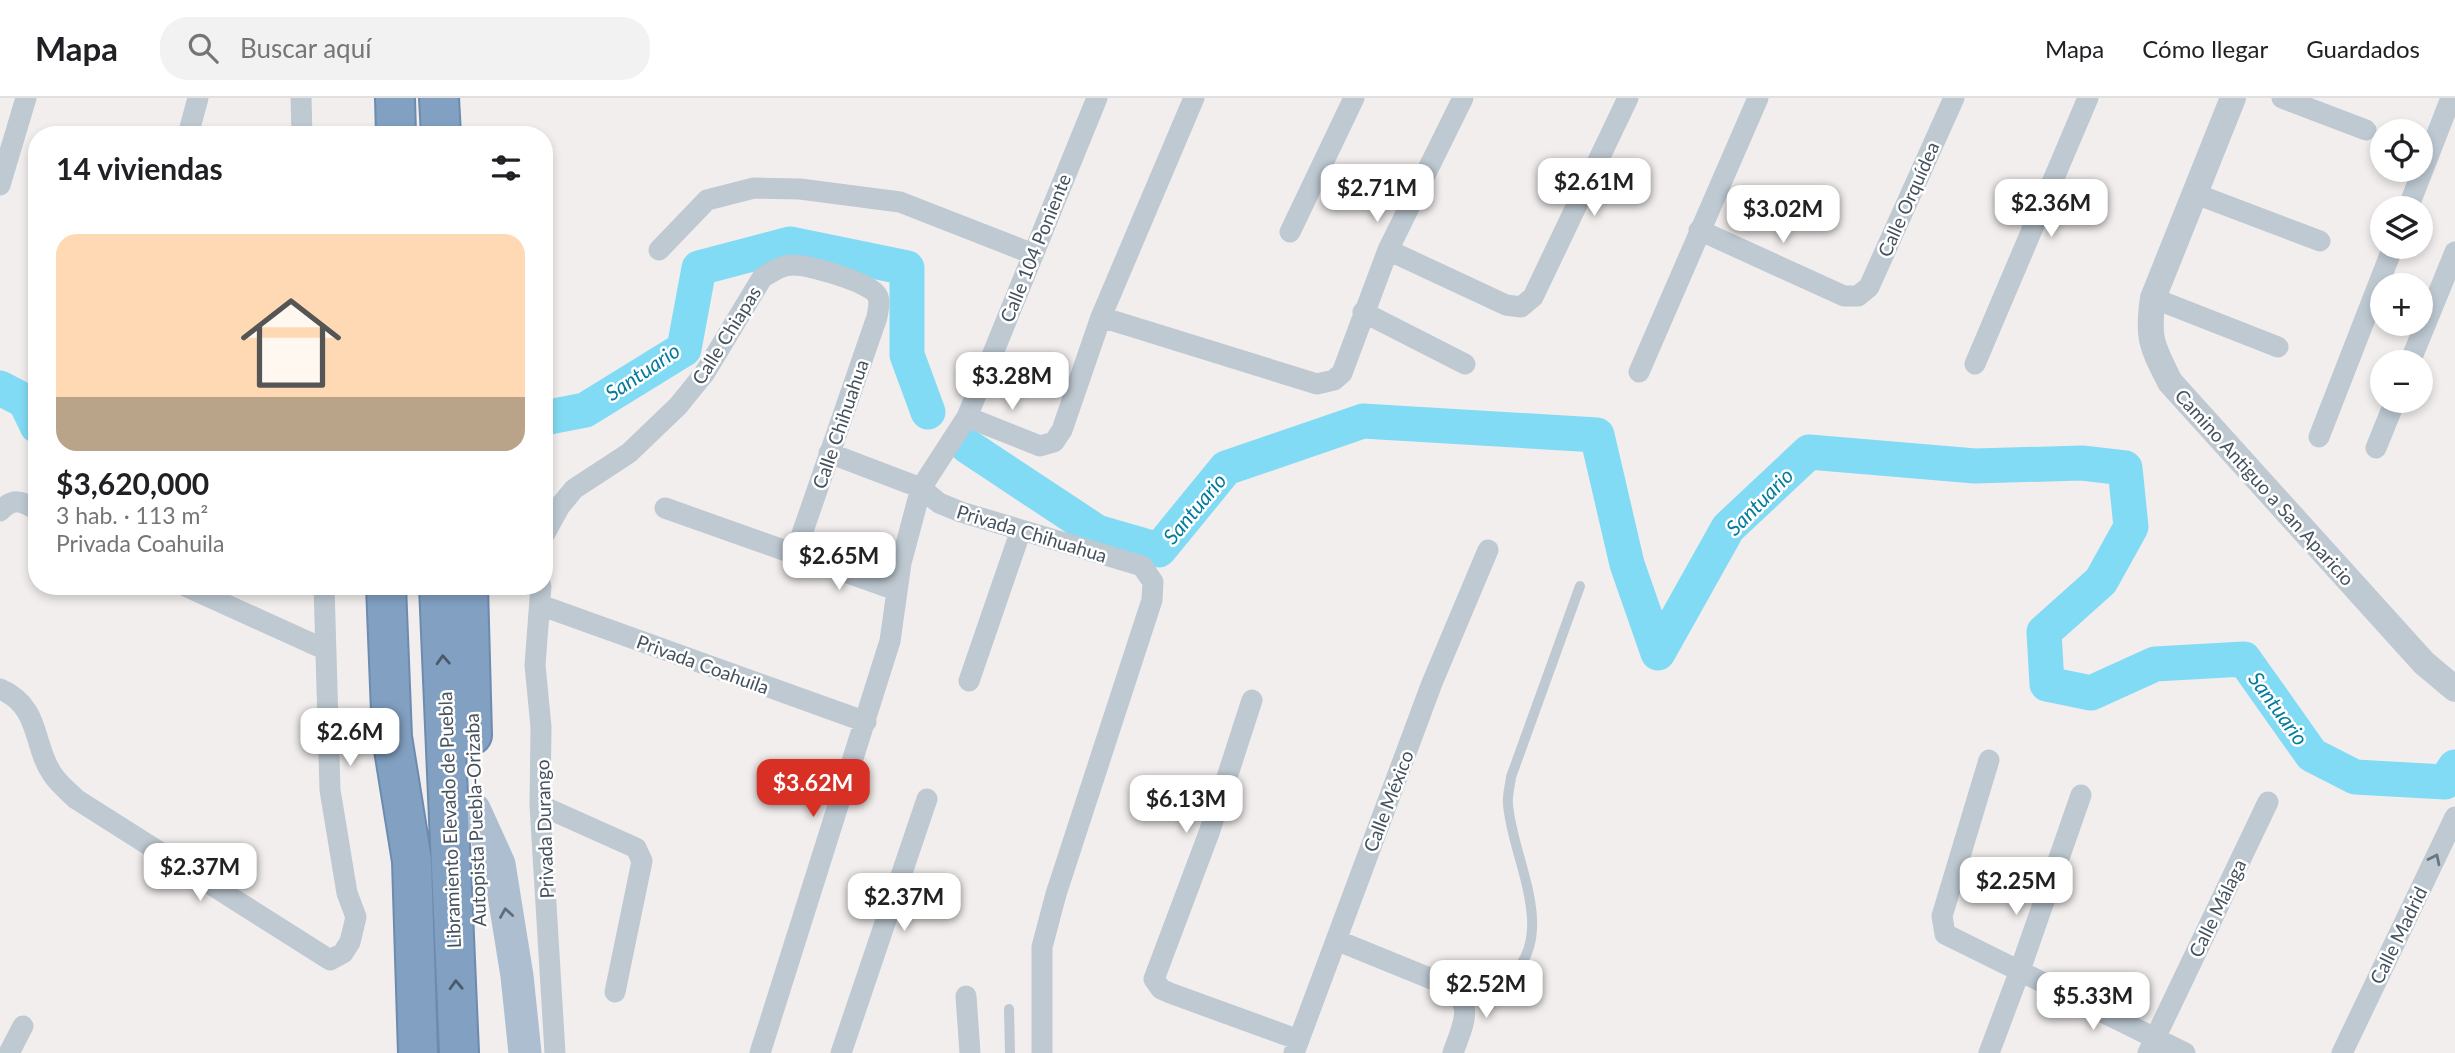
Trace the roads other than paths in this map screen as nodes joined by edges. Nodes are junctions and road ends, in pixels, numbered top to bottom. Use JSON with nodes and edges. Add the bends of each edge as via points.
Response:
{"nodes":[{"id":1,"x":26,"y":98,"type":"edge"},
{"id":2,"x":198,"y":98,"type":"edge"},
{"id":3,"x":301,"y":98,"type":"edge"},
{"id":4,"x":372,"y":98,"type":"edge"},
{"id":5,"x":394,"y":98,"type":"edge"},
{"id":6,"x":417,"y":98,"type":"edge"},
{"id":7,"x":439,"y":98,"type":"edge"},
{"id":8,"x":1097,"y":98,"type":"edge"},
{"id":9,"x":1194,"y":98,"type":"edge"},
{"id":10,"x":1354,"y":98,"type":"edge"},
{"id":11,"x":1463,"y":98,"type":"edge"},
{"id":12,"x":1629,"y":98,"type":"edge"},
{"id":13,"x":1758,"y":98,"type":"edge"},
{"id":14,"x":1954,"y":98,"type":"edge"},
{"id":15,"x":2088,"y":98,"type":"edge"},
{"id":16,"x":2233,"y":98,"type":"edge"},
{"id":17,"x":2282,"y":98,"type":"edge"},
{"id":18,"x":2451,"y":98,"type":"edge"},
{"id":19,"x":190,"y":126,"type":"edge"},
{"id":20,"x":302,"y":126,"type":"edge"},
{"id":21,"x":373,"y":126,"type":"edge"},
{"id":22,"x":396,"y":126,"type":"edge"},
{"id":23,"x":419,"y":126,"type":"edge"},
{"id":24,"x":441,"y":126,"type":"edge"},
{"id":25,"x":2366,"y":130,"type":"dead end"},
{"id":26,"x":0,"y":185,"type":"edge"},
{"id":27,"x":2196,"y":194,"type":"junction"},
{"id":28,"x":2413,"y":196,"type":"edge"},
{"id":29,"x":1699,"y":230,"type":"junction"},
{"id":30,"x":1290,"y":232,"type":"dead end"},
{"id":31,"x":2320,"y":241,"type":"dead end"},
{"id":32,"x":659,"y":250,"type":"dead end"},
{"id":33,"x":1388,"y":250,"type":"junction"},
{"id":34,"x":2455,"y":252,"type":"edge"},
{"id":35,"x":1033,"y":254,"type":"junction"},
{"id":36,"x":2388,"y":259,"type":"edge"},
{"id":37,"x":876,"y":293,"type":"joint"},
{"id":38,"x":2153,"y":298,"type":"junction"},
{"id":39,"x":1363,"y":312,"type":"junction"},
{"id":40,"x":1101,"y":317,"type":"junction"},
{"id":41,"x":2278,"y":347,"type":"dead end"},
{"id":42,"x":2415,"y":350,"type":"edge"},
{"id":43,"x":1465,"y":363,"type":"dead end"},
{"id":44,"x":1975,"y":364,"type":"dead end"},
{"id":45,"x":1639,"y":372,"type":"dead end"},
{"id":46,"x":2390,"y":413,"type":"edge"},
{"id":47,"x":967,"y":417,"type":"junction"},
{"id":48,"x":2319,"y":437,"type":"dead end"},
{"id":49,"x":2376,"y":448,"type":"dead end"},
{"id":50,"x":829,"y":453,"type":"junction"},
{"id":51,"x":921,"y":488,"type":"junction"},
{"id":52,"x":28,"y":505,"type":"edge"},
{"id":53,"x":6,"y":506,"type":"edge"},
{"id":54,"x":665,"y":508,"type":"dead end"},
{"id":55,"x":553,"y":519,"type":"edge"},
{"id":56,"x":1021,"y":530,"type":"junction"},
{"id":57,"x":1488,"y":550,"type":"dead end"},
{"id":58,"x":796,"y":554,"type":"junction"},
{"id":59,"x":1580,"y":586,"type":"dead end"},
{"id":60,"x":896,"y":590,"type":"junction"},
{"id":61,"x":205,"y":595,"type":"edge"},
{"id":62,"x":324,"y":595,"type":"edge"},
{"id":63,"x":386,"y":595,"type":"edge"},
{"id":64,"x":411,"y":595,"type":"edge"},
{"id":65,"x":439,"y":595,"type":"edge"},
{"id":66,"x":468,"y":595,"type":"edge"},
{"id":67,"x":540,"y":596,"type":"edge"},
{"id":68,"x":324,"y":649,"type":"junction"},
{"id":69,"x":969,"y":681,"type":"dead end"},
{"id":70,"x":0,"y":689,"type":"edge"},
{"id":71,"x":2455,"y":690,"type":"edge"},
{"id":72,"x":1252,"y":700,"type":"dead end"},
{"id":73,"x":866,"y":722,"type":"junction"},
{"id":74,"x":392,"y":737,"type":"junction"},
{"id":75,"x":1989,"y":760,"type":"dead end"},
{"id":76,"x":2081,"y":795,"type":"dead end"},
{"id":77,"x":927,"y":799,"type":"dead end"},
{"id":78,"x":2268,"y":802,"type":"dead end"},
{"id":79,"x":540,"y":805,"type":"junction"},
{"id":80,"x":474,"y":809,"type":"junction"},
{"id":81,"x":2455,"y":817,"type":"edge"},
{"id":82,"x":1336,"y":940,"type":"junction"},
{"id":83,"x":2020,"y":973,"type":"junction"},
{"id":84,"x":615,"y":992,"type":"dead end"},
{"id":85,"x":966,"y":996,"type":"dead end"},
{"id":86,"x":1461,"y":997,"type":"junction"},
{"id":87,"x":1009,"y":1009,"type":"dead end"},
{"id":88,"x":23,"y":1026,"type":"dead end"},
{"id":89,"x":2151,"y":1045,"type":"edge"},
{"id":90,"x":1297,"y":1046,"type":"edge"},
{"id":91,"x":9,"y":1053,"type":"edge"},
{"id":92,"x":401,"y":1053,"type":"edge"},
{"id":93,"x":418,"y":1053,"type":"edge"},
{"id":94,"x":431,"y":1053,"type":"edge"},
{"id":95,"x":460,"y":1053,"type":"edge"},
{"id":96,"x":485,"y":1053,"type":"edge"},
{"id":97,"x":525,"y":1053,"type":"edge"},
{"id":98,"x":555,"y":1053,"type":"edge"},
{"id":99,"x":760,"y":1053,"type":"edge"},
{"id":100,"x":841,"y":1053,"type":"edge"},
{"id":101,"x":970,"y":1053,"type":"edge"},
{"id":102,"x":1010,"y":1053,"type":"edge"},
{"id":103,"x":1042,"y":1053,"type":"edge"},
{"id":104,"x":1454,"y":1053,"type":"edge"},
{"id":105,"x":1989,"y":1053,"type":"edge"},
{"id":106,"x":2185,"y":1053,"type":"edge"},
{"id":107,"x":2342,"y":1053,"type":"edge"}],
"edges":[{"from":1,"to":26,"type":"street"},
{"from":2,"to":19,"type":"street"},
{"from":3,"to":20,"type":"street"},
{"from":4,"to":21,"type":"highway"},
{"from":5,"to":22,"type":"highway"},
{"from":6,"to":23,"type":"highway"},
{"from":7,"to":24,"type":"highway"},
{"from":8,"to":35,"type":"street","name":"Calle 104 Poniente"},
{"from":9,"to":40,"type":"street"},
{"from":10,"to":30,"type":"street"},
{"from":11,"to":33,"type":"street"},
{"from":12,"to":33,"type":"street","via":[[1533,297],[1521,307],[1506,305]]},
{"from":13,"to":29,"type":"street"},
{"from":14,"to":29,"type":"street","name":"Calle Orquídea","via":[[1869,287],[1858,296],[1843,296]]},
{"from":15,"to":44,"type":"street"},
{"from":16,"to":27,"type":"street","name":"Camino Antiguo a San Aparicio"},
{"from":17,"to":25,"type":"street"},
{"from":18,"to":28,"type":"street"},
{"from":27,"to":31,"type":"street"},
{"from":27,"to":38,"type":"street","name":"Camino Antiguo a San Aparicio"},
{"from":29,"to":45,"type":"street"},
{"from":32,"to":35,"type":"street","via":[[708,200],[754,188],[812,190],[900,202]]},
{"from":33,"to":39,"type":"street"},
{"from":34,"to":42,"type":"street"},
{"from":35,"to":47,"type":"street","name":"Calle 104 Poniente"},
{"from":36,"to":48,"type":"street"},
{"from":37,"to":50,"type":"street","name":"Calle Chihuahua","via":[[877,317]]},
{"from":37,"to":55,"type":"street","name":"Calle Chiapas","via":[[866,285],[792,265],[762,278],[704,374],[678,406],[629,453],[574,489]]},
{"from":38,"to":41,"type":"street"},
{"from":38,"to":71,"type":"street","name":"Camino Antiguo a San Aparicio","via":[[2149,326],[2153,349],[2171,382],[2424,663]]},
{"from":39,"to":40,"type":"street","via":[[1342,373],[1317,384]]},
{"from":39,"to":43,"type":"street"},
{"from":40,"to":47,"type":"street","via":[[1055,442],[1040,446]]},
{"from":46,"to":49,"type":"street"},
{"from":47,"to":51,"type":"street","name":"Calle 104 Poniente"},
{"from":50,"to":51,"type":"street","name":"Privada Chihuahua"},
{"from":50,"to":58,"type":"street","name":"Calle Chihuahua"},
{"from":51,"to":56,"type":"street","name":"Privada Chihuahua","via":[[939,503]]},
{"from":51,"to":60,"type":"street","name":"Calle 104 Poniente"},
{"from":52,"to":53,"type":"street","via":[[19,500]]},
{"from":54,"to":58,"type":"street"},
{"from":56,"to":69,"type":"street"},
{"from":56,"to":103,"type":"street","name":"Privada Chihuahua","via":[[1142,566],[1153,582],[1152,600],[1042,947]]},
{"from":57,"to":82,"type":"street","name":"Calle México","via":[[1432,682]]},
{"from":58,"to":60,"type":"street"},
{"from":59,"to":86,"type":"lane","via":[[1511,778],[1508,804],[1530,905],[1528,955],[1514,974]]},
{"from":60,"to":73,"type":"street","name":"Calle 104 Poniente","via":[[890,642]]},
{"from":61,"to":68,"type":"street"},
{"from":62,"to":68,"type":"street"},
{"from":63,"to":74,"type":"highway"},
{"from":64,"to":94,"type":"highway","name":"Libramiento Elevado de Puebla"},
{"from":95,"to":65,"type":"highway","name":"Libramiento Elevado de Puebla","one_way":true},
{"from":66,"to":80,"type":"highway","name":"Autopista Puebla-Orizaba"},
{"from":67,"to":73,"type":"street","name":"Privada Coahuila"},
{"from":67,"to":79,"type":"street","name":"Privada Durango","via":[[535,665],[541,727]]},
{"from":68,"to":70,"type":"street","via":[[330,790],[347,893],[356,917],[350,942],[330,960],[76,799],[52,775],[32,719],[12,694]]},
{"from":72,"to":90,"type":"street","via":[[1209,833],[1154,979],[1161,989]]},
{"from":73,"to":99,"type":"street","name":"Calle 104 Poniente"},
{"from":74,"to":92,"type":"highway"},
{"from":74,"to":93,"type":"highway","via":[[412,861]]},
{"from":75,"to":83,"type":"street","via":[[1942,916],[1945,934]]},
{"from":76,"to":83,"type":"street"},
{"from":77,"to":100,"type":"street"},
{"from":78,"to":89,"type":"street","name":"Calle Málaga"},
{"from":79,"to":84,"type":"street","via":[[636,848],[642,861]]},
{"from":79,"to":98,"type":"street","name":"Privada Durango"},
{"from":80,"to":96,"type":"highway","name":"Autopista Puebla-Orizaba"},
{"from":97,"to":80,"type":"main road","one_way":true,"via":[[499,864]]},
{"from":107,"to":81,"type":"street","name":"Calle Madrid","one_way":true},
{"from":82,"to":86,"type":"street","via":[[1444,984]]},
{"from":82,"to":90,"type":"street","name":"Calle México"},
{"from":83,"to":89,"type":"street"},
{"from":83,"to":105,"type":"street"},
{"from":85,"to":101,"type":"street"},
{"from":86,"to":104,"type":"street","via":[[1465,1017]]},
{"from":87,"to":102,"type":"lane"},
{"from":88,"to":91,"type":"street"},
{"from":89,"to":106,"type":"street"}]}
